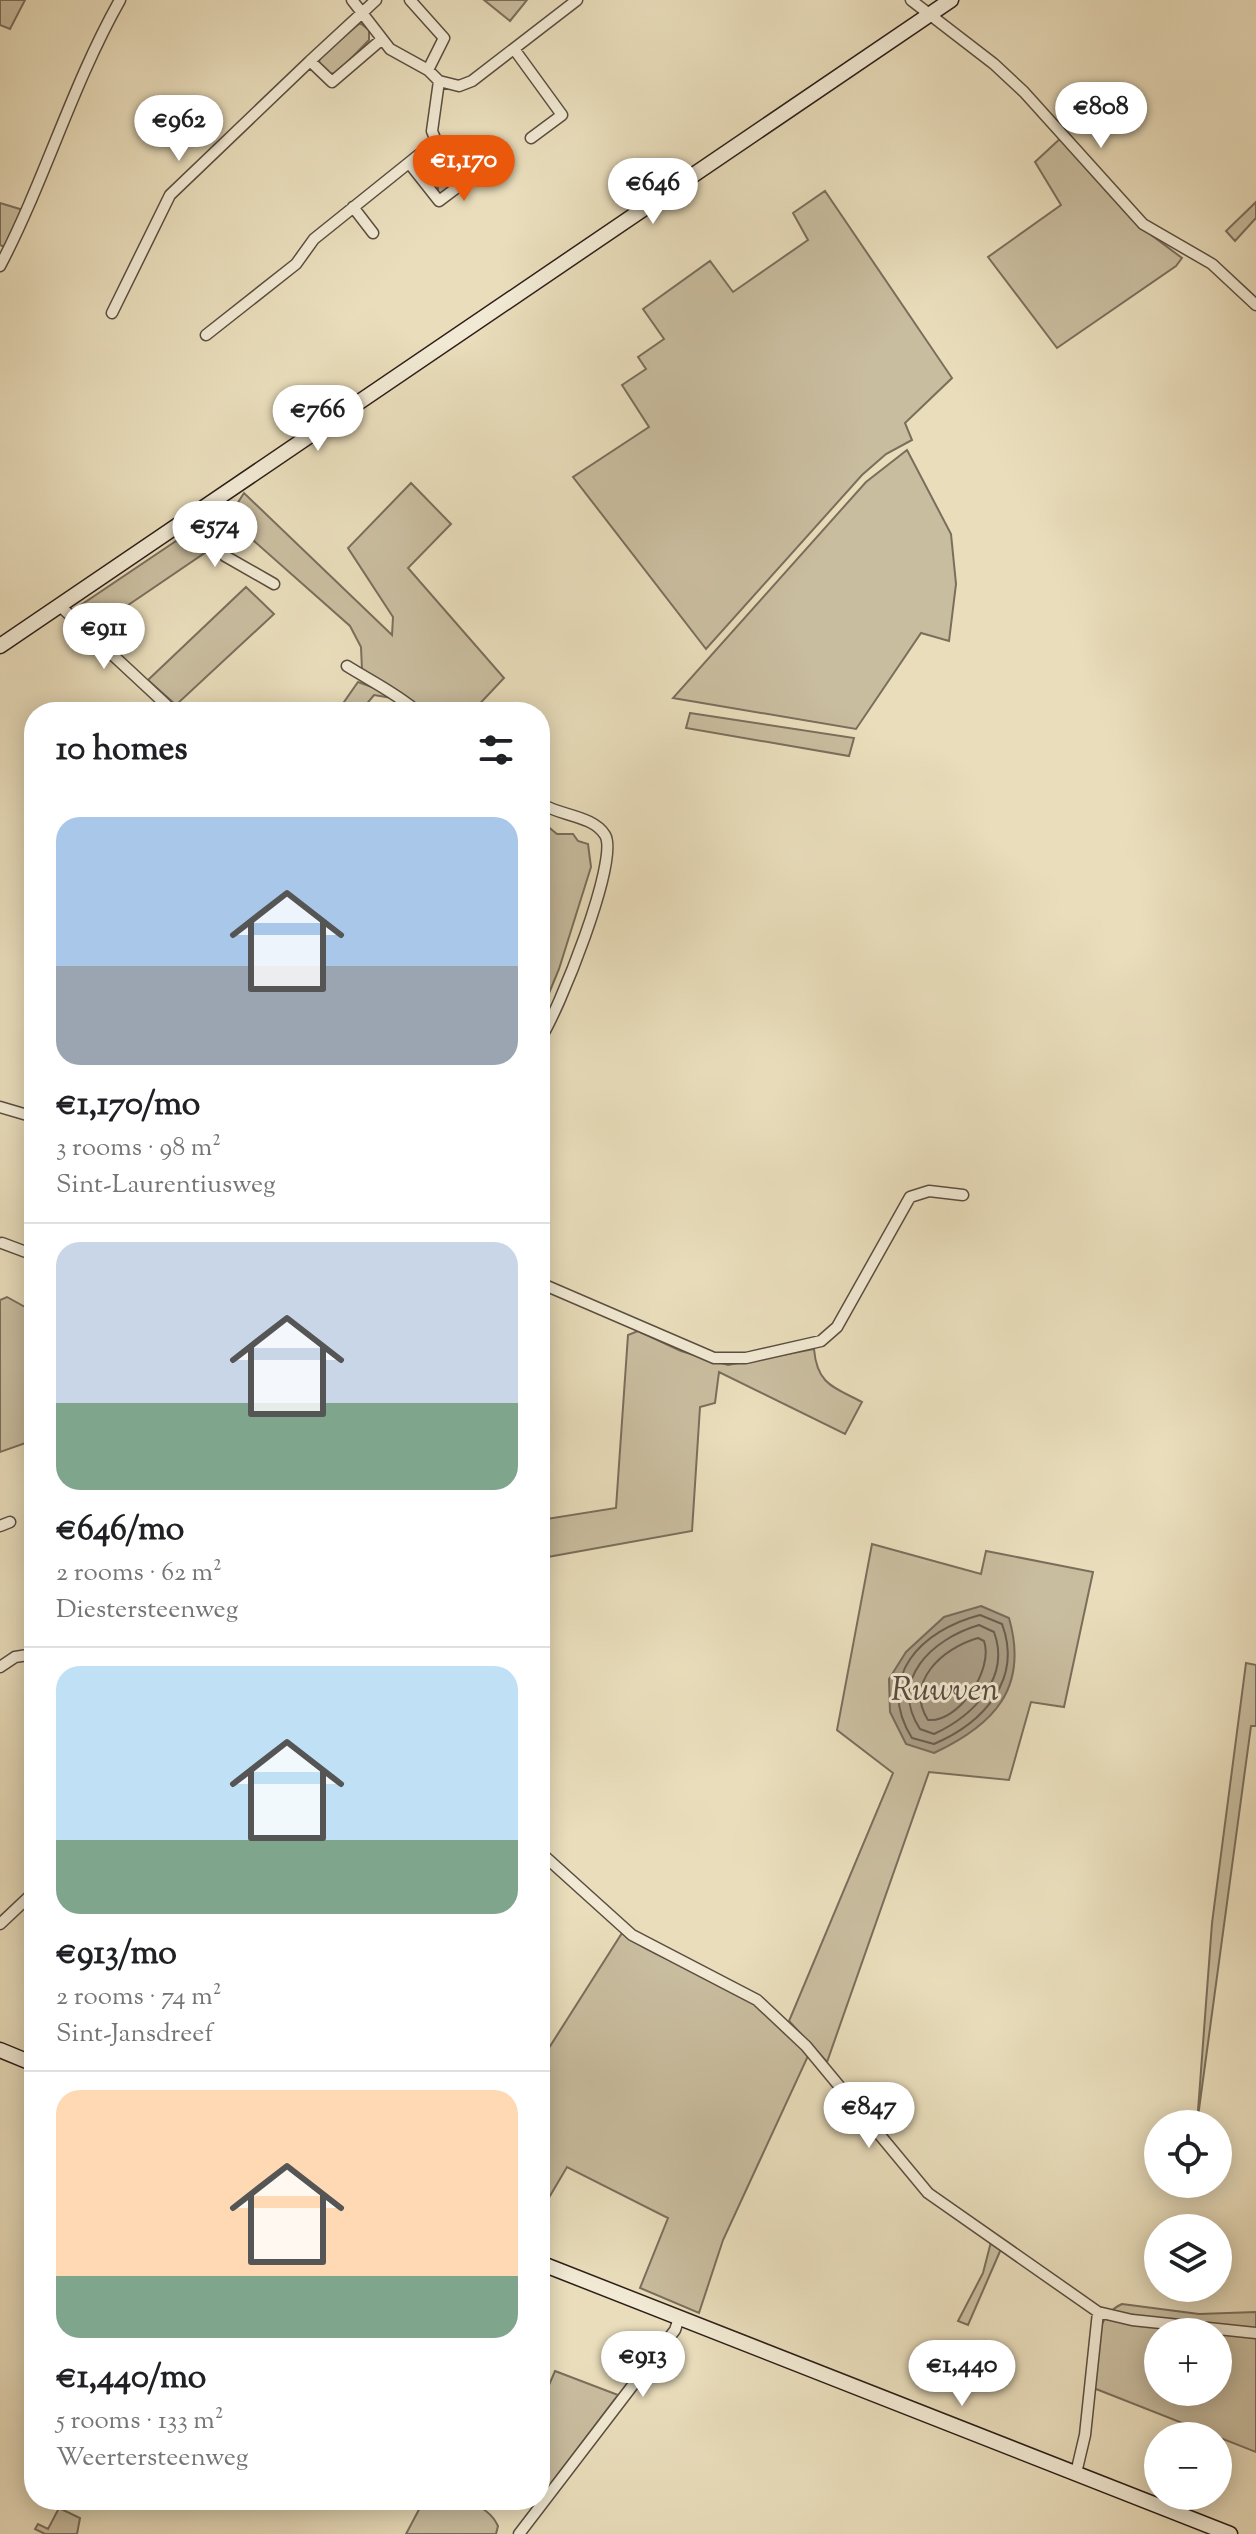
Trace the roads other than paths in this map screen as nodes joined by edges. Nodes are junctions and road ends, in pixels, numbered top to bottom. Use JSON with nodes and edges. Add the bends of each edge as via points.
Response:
{"nodes":[{"id":1,"x":120,"y":0,"type":"edge"},
{"id":2,"x":352,"y":0,"type":"edge"},
{"id":3,"x":376,"y":0,"type":"edge"},
{"id":4,"x":410,"y":0,"type":"edge"},
{"id":5,"x":577,"y":0,"type":"edge"},
{"id":6,"x":911,"y":0,"type":"edge"},
{"id":7,"x":951,"y":0,"type":"edge"},
{"id":8,"x":361,"y":12,"type":"junction"},
{"id":9,"x":928,"y":15,"type":"junction"},
{"id":10,"x":381,"y":40,"type":"junction"},
{"id":11,"x":514,"y":49,"type":"junction"},
{"id":12,"x":310,"y":61,"type":"junction"},
{"id":13,"x":428,"y":70,"type":"junction"},
{"id":14,"x":439,"y":81,"type":"junction"},
{"id":15,"x":531,"y":138,"type":"dead end"},
{"id":16,"x":436,"y":141,"type":"junction"},
{"id":17,"x":409,"y":163,"type":"junction"},
{"id":18,"x":353,"y":207,"type":"junction"},
{"id":19,"x":373,"y":233,"type":"dead end"},
{"id":20,"x":0,"y":266,"type":"edge"},
{"id":21,"x":1256,"y":305,"type":"edge"},
{"id":22,"x":112,"y":313,"type":"dead end"},
{"id":23,"x":206,"y":335,"type":"dead end"},
{"id":24,"x":192,"y":514,"type":"junction"},
{"id":25,"x":274,"y":584,"type":"dead end"},
{"id":26,"x":60,"y":606,"type":"junction"},
{"id":27,"x":0,"y":646,"type":"edge"},
{"id":28,"x":347,"y":666,"type":"dead end"},
{"id":29,"x":163,"y":702,"type":"edge"},
{"id":30,"x":406,"y":702,"type":"edge"},
{"id":31,"x":550,"y":807,"type":"edge"},
{"id":32,"x":550,"y":1017,"type":"edge"},
{"id":33,"x":0,"y":1107,"type":"edge"},
{"id":34,"x":24,"y":1114,"type":"edge"},
{"id":35,"x":963,"y":1195,"type":"dead end"},
{"id":36,"x":2,"y":1243,"type":"edge"},
{"id":37,"x":24,"y":1251,"type":"edge"},
{"id":38,"x":550,"y":1287,"type":"edge"},
{"id":39,"x":24,"y":1656,"type":"edge"},
{"id":40,"x":0,"y":1667,"type":"edge"},
{"id":41,"x":550,"y":1861,"type":"edge"},
{"id":42,"x":24,"y":1902,"type":"edge"},
{"id":43,"x":0,"y":1924,"type":"edge"},
{"id":44,"x":0,"y":2050,"type":"edge"},
{"id":45,"x":24,"y":2060,"type":"edge"},
{"id":46,"x":550,"y":2267,"type":"edge"},
{"id":47,"x":1098,"y":2312,"type":"junction"},
{"id":48,"x":679,"y":2318,"type":"junction"},
{"id":49,"x":1256,"y":2333,"type":"edge"},
{"id":50,"x":1076,"y":2473,"type":"junction"},
{"id":51,"x":550,"y":2493,"type":"edge"},
{"id":52,"x":537,"y":2510,"type":"edge"},
{"id":53,"x":519,"y":2534,"type":"edge"},
{"id":54,"x":1230,"y":2534,"type":"edge"}],
"edges":[{"from":1,"to":20,"type":"street"},
{"from":2,"to":8,"type":"street"},
{"from":3,"to":8,"type":"street"},
{"from":4,"to":13,"type":"street","via":[[444,38]]},
{"from":5,"to":11,"type":"street"},
{"from":6,"to":9,"type":"street"},
{"from":7,"to":9,"type":"main road"},
{"from":8,"to":10,"type":"street"},
{"from":8,"to":12,"type":"street"},
{"from":9,"to":21,"type":"street","via":[[1024,92],[1143,224],[1212,264]]},
{"from":9,"to":24,"type":"main road"},
{"from":10,"to":12,"type":"street","via":[[332,82]]},
{"from":10,"to":13,"type":"street"},
{"from":11,"to":14,"type":"street","via":[[465,85]]},
{"from":11,"to":15,"type":"street","via":[[562,115]]},
{"from":12,"to":22,"type":"street","via":[[170,195]]},
{"from":13,"to":14,"type":"street"},
{"from":14,"to":16,"type":"street","via":[[432,131]]},
{"from":16,"to":17,"type":"street"},
{"from":16,"to":17,"type":"street","via":[[467,180],[439,201]]},
{"from":17,"to":18,"type":"street"},
{"from":18,"to":19,"type":"street"},
{"from":18,"to":23,"type":"street","via":[[314,239],[296,264]]},
{"from":24,"to":25,"type":"street","via":[[225,556]]},
{"from":24,"to":26,"type":"main road"},
{"from":26,"to":27,"type":"main road"},
{"from":26,"to":29,"type":"street"},
{"from":28,"to":30,"type":"street"},
{"from":31,"to":32,"type":"street","via":[[596,825],[607,837],[609,850],[599,893]]},
{"from":33,"to":34,"type":"street"},
{"from":35,"to":38,"type":"street","via":[[929,1191],[910,1197],[837,1327],[821,1341],[746,1358],[714,1358]]},
{"from":36,"to":37,"type":"street"},
{"from":39,"to":40,"type":"street"},
{"from":41,"to":47,"type":"street","via":[[632,1935],[757,2000],[806,2046],[928,2193]]},
{"from":42,"to":43,"type":"street"},
{"from":44,"to":45,"type":"main road"},
{"from":46,"to":48,"type":"main road"},
{"from":47,"to":49,"type":"street"},
{"from":47,"to":50,"type":"street"},
{"from":48,"to":50,"type":"main road"},
{"from":48,"to":51,"type":"street"},
{"from":50,"to":54,"type":"main road"},
{"from":52,"to":53,"type":"street"}]}
